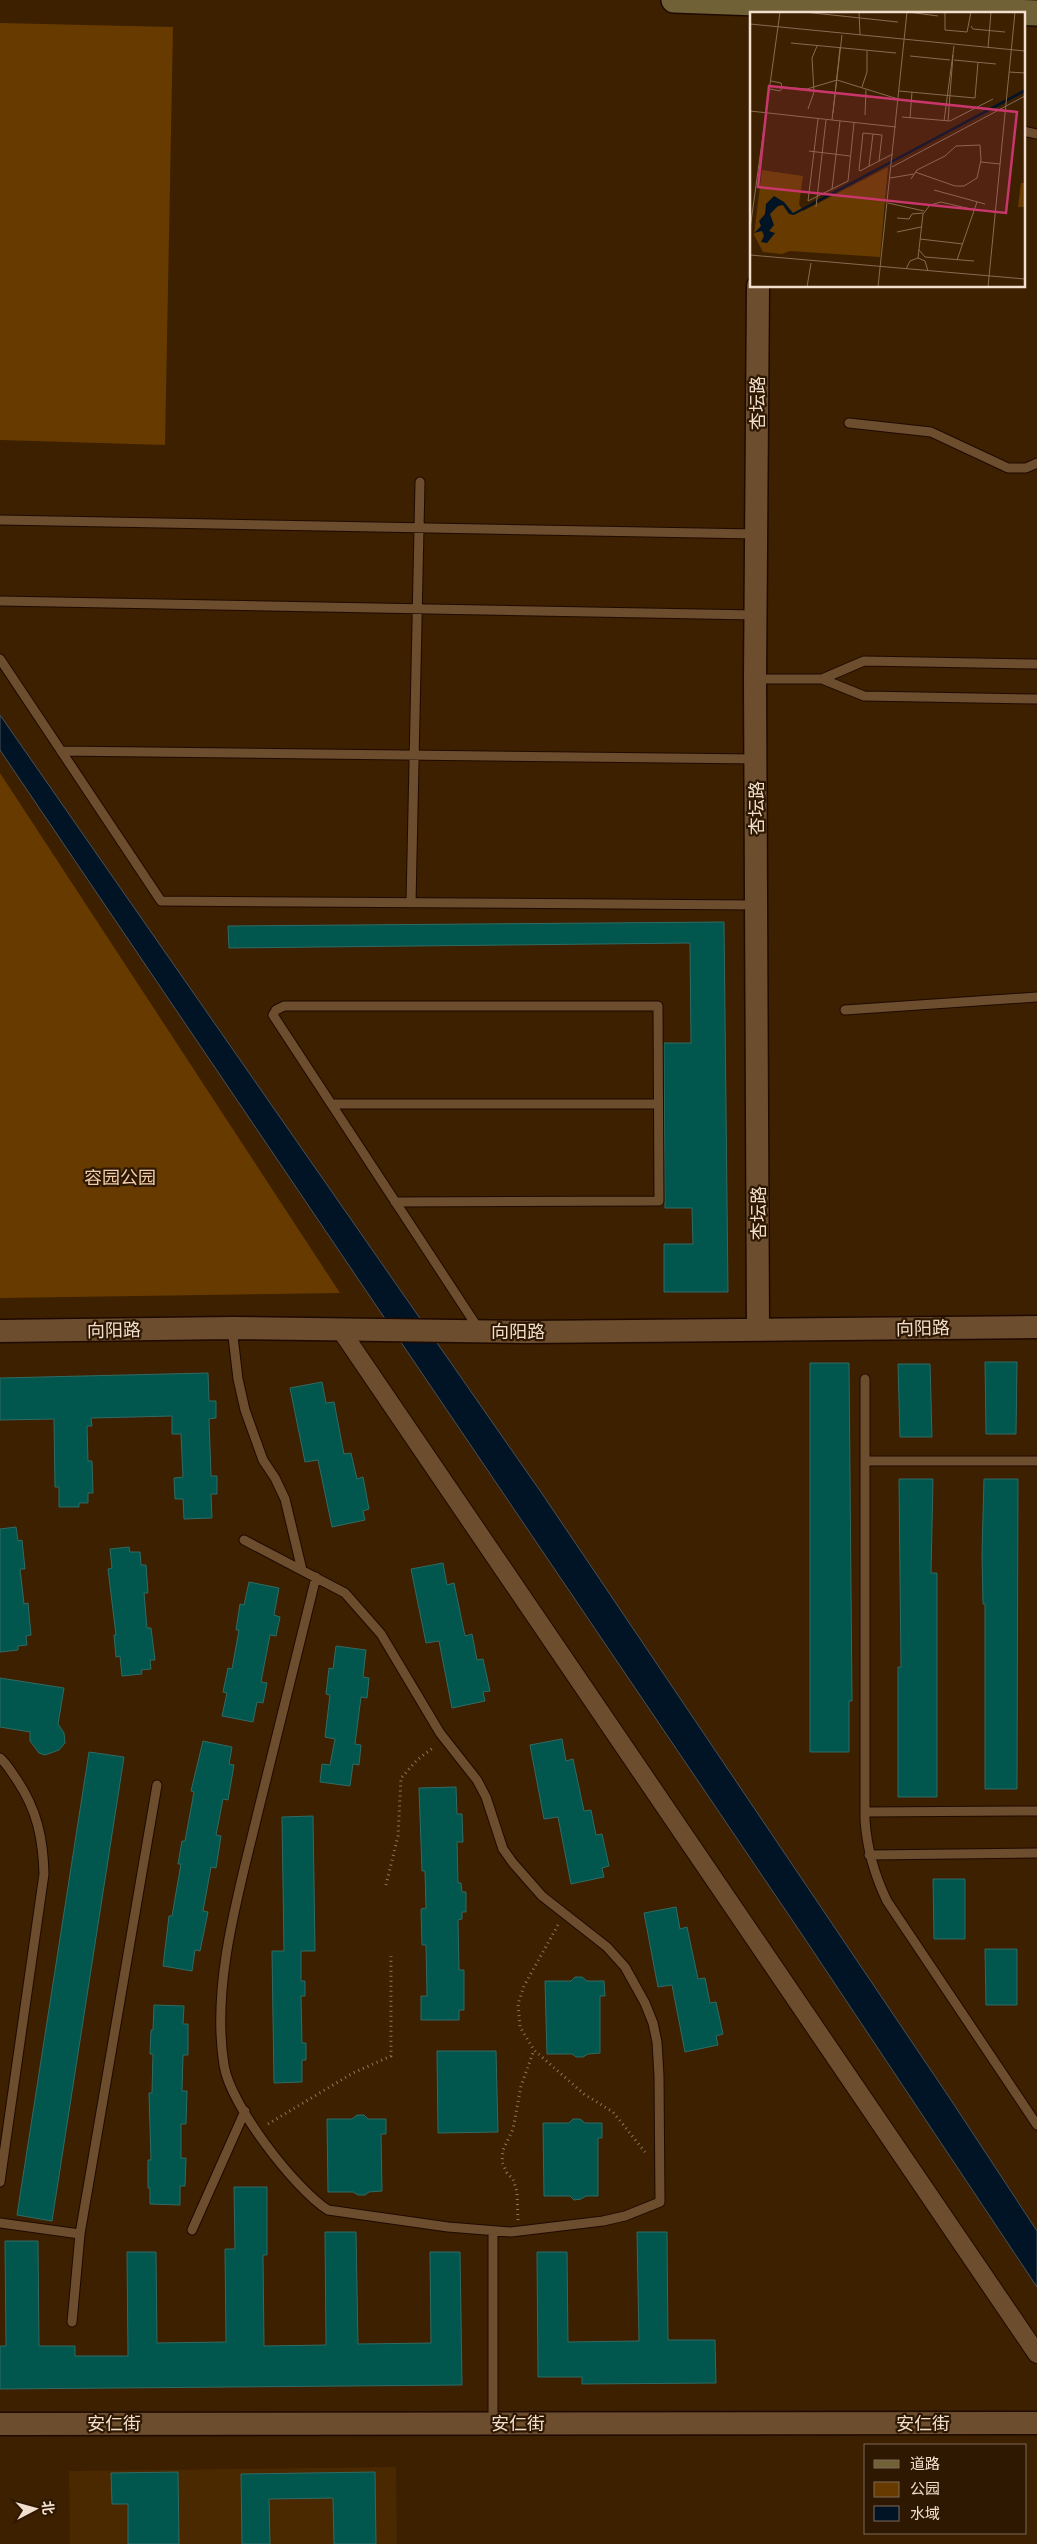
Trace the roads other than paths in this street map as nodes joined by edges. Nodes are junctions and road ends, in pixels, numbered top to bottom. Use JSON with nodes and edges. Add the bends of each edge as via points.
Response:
{"nodes":[{"id":1,"x":674,"y":0,"type":"edge"},
{"id":2,"x":759,"y":6,"type":"edge"},
{"id":3,"x":971,"y":12,"type":"edge"},
{"id":4,"x":1024,"y":13,"type":"edge"},
{"id":5,"x":1037,"y":13,"type":"edge"},
{"id":6,"x":1024,"y":131,"type":"edge"},
{"id":7,"x":1037,"y":134,"type":"edge"},
{"id":8,"x":758,"y":288,"type":"edge"},
{"id":9,"x":849,"y":423,"type":"dead end"},
{"id":10,"x":1037,"y":463,"type":"edge"},
{"id":11,"x":420,"y":482,"type":"dead end"},
{"id":12,"x":0,"y":520,"type":"edge"},
{"id":13,"x":419,"y":528,"type":"junction"},
{"id":14,"x":756,"y":534,"type":"junction"},
{"id":15,"x":0,"y":601,"type":"edge"},
{"id":16,"x":418,"y":609,"type":"junction"},
{"id":17,"x":756,"y":615,"type":"junction"},
{"id":18,"x":0,"y":659,"type":"edge"},
{"id":19,"x":1037,"y":664,"type":"edge"},
{"id":20,"x":755,"y":679,"type":"junction"},
{"id":21,"x":822,"y":679,"type":"junction"},
{"id":22,"x":1037,"y":700,"type":"edge"},
{"id":23,"x":61,"y":752,"type":"junction"},
{"id":24,"x":414,"y":755,"type":"junction"},
{"id":25,"x":756,"y":759,"type":"junction"},
{"id":26,"x":412,"y":903,"type":"junction"},
{"id":27,"x":757,"y":905,"type":"junction"},
{"id":28,"x":1037,"y":996,"type":"edge"},
{"id":29,"x":845,"y":1010,"type":"dead end"},
{"id":30,"x":332,"y":1104,"type":"junction"},
{"id":31,"x":658,"y":1104,"type":"junction"},
{"id":32,"x":395,"y":1202,"type":"junction"},
{"id":33,"x":1037,"y":1326,"type":"edge"},
{"id":34,"x":232,"y":1328,"type":"junction"},
{"id":35,"x":340,"y":1329,"type":"junction"},
{"id":36,"x":758,"y":1329,"type":"junction"},
{"id":37,"x":0,"y":1331,"type":"edge"},
{"id":38,"x":480,"y":1331,"type":"junction"},
{"id":39,"x":865,"y":1379,"type":"dead end"},
{"id":40,"x":865,"y":1461,"type":"junction"},
{"id":41,"x":1037,"y":1461,"type":"edge"},
{"id":42,"x":244,"y":1540,"type":"dead end"},
{"id":43,"x":302,"y":1570,"type":"junction"},
{"id":44,"x":316,"y":1577,"type":"junction"},
{"id":45,"x":0,"y":1758,"type":"edge"},
{"id":46,"x":157,"y":1785,"type":"dead end"},
{"id":47,"x":1037,"y":1811,"type":"edge"},
{"id":48,"x":865,"y":1812,"type":"junction"},
{"id":49,"x":1037,"y":1853,"type":"edge"},
{"id":50,"x":869,"y":1855,"type":"junction"},
{"id":51,"x":244,"y":2111,"type":"junction"},
{"id":52,"x":1037,"y":2125,"type":"edge"},
{"id":53,"x":0,"y":2182,"type":"edge"},
{"id":54,"x":0,"y":2223,"type":"edge"},
{"id":55,"x":192,"y":2230,"type":"dead end"},
{"id":56,"x":493,"y":2232,"type":"junction"},
{"id":57,"x":80,"y":2234,"type":"junction"},
{"id":58,"x":72,"y":2322,"type":"dead end"},
{"id":59,"x":1037,"y":2354,"type":"edge"},
{"id":60,"x":493,"y":2423,"type":"junction"},
{"id":61,"x":1037,"y":2423,"type":"edge"},
{"id":62,"x":0,"y":2424,"type":"edge"}],
"edges":[{"from":1,"to":2,"type":"main road"},
{"from":2,"to":3,"type":"main road"},
{"from":4,"to":5,"type":"main road"},
{"from":6,"to":7,"type":"lane"},
{"from":8,"to":14,"type":"street","name":"杏坛路"},
{"from":9,"to":10,"type":"lane","via":[[931,432],[1008,468],[1026,468]]},
{"from":11,"to":13,"type":"lane"},
{"from":12,"to":13,"type":"lane"},
{"from":13,"to":14,"type":"lane"},
{"from":13,"to":16,"type":"lane"},
{"from":14,"to":17,"type":"street","name":"杏坛路"},
{"from":15,"to":16,"type":"lane"},
{"from":16,"to":17,"type":"lane"},
{"from":16,"to":24,"type":"lane"},
{"from":17,"to":20,"type":"street","name":"杏坛路"},
{"from":18,"to":23,"type":"lane"},
{"from":19,"to":21,"type":"lane","via":[[864,662]]},
{"from":20,"to":21,"type":"lane"},
{"from":20,"to":25,"type":"street","name":"杏坛路"},
{"from":21,"to":22,"type":"lane","via":[[864,696]]},
{"from":23,"to":24,"type":"lane"},
{"from":23,"to":26,"type":"lane","via":[[161,901]]},
{"from":24,"to":25,"type":"lane"},
{"from":24,"to":26,"type":"lane"},
{"from":25,"to":27,"type":"street","name":"杏坛路"},
{"from":26,"to":27,"type":"lane"},
{"from":27,"to":36,"type":"street","name":"杏坛路"},
{"from":28,"to":29,"type":"lane"},
{"from":30,"to":31,"type":"lane"},
{"from":30,"to":31,"type":"lane","via":[[273,1015],[276,1010],[284,1006],[658,1006]]},
{"from":30,"to":32,"type":"lane"},
{"from":31,"to":32,"type":"lane","via":[[659,1201]]},
{"from":32,"to":38,"type":"lane"},
{"from":33,"to":36,"type":"street","name":"向阳路"},
{"from":34,"to":35,"type":"street","name":"向阳路"},
{"from":34,"to":37,"type":"street","name":"向阳路"},
{"from":34,"to":43,"type":"lane","via":[[245,1410],[263,1460],[285,1499]]},
{"from":35,"to":38,"type":"street","name":"向阳路"},
{"from":35,"to":59,"type":"street"},
{"from":36,"to":38,"type":"street","name":"向阳路"},
{"from":39,"to":40,"type":"lane"},
{"from":40,"to":41,"type":"lane"},
{"from":40,"to":48,"type":"lane"},
{"from":42,"to":43,"type":"lane"},
{"from":43,"to":44,"type":"lane"},
{"from":44,"to":51,"type":"lane","via":[[241,1883],[220,1992],[219,2021],[224,2067],[231,2089]]},
{"from":44,"to":56,"type":"lane","via":[[345,1593],[381,1634],[445,1740],[477,1780],[503,1849],[542,1896],[607,1947],[625,1967],[653,2022],[659,2076],[660,2202],[602,2221],[518,2232]]},
{"from":45,"to":53,"type":"lane","via":[[28,1796],[39,1822],[44,1874]]},
{"from":46,"to":57,"type":"lane"},
{"from":47,"to":48,"type":"lane"},
{"from":48,"to":50,"type":"lane"},
{"from":49,"to":50,"type":"lane"},
{"from":50,"to":52,"type":"lane","via":[[887,1901]]},
{"from":51,"to":55,"type":"lane"},
{"from":51,"to":56,"type":"lane","via":[[257,2132],[315,2201],[328,2210]]},
{"from":54,"to":57,"type":"lane"},
{"from":56,"to":60,"type":"lane"},
{"from":57,"to":58,"type":"lane"},
{"from":60,"to":61,"type":"street","name":"安仁街"},
{"from":60,"to":62,"type":"street","name":"安仁街"}]}
